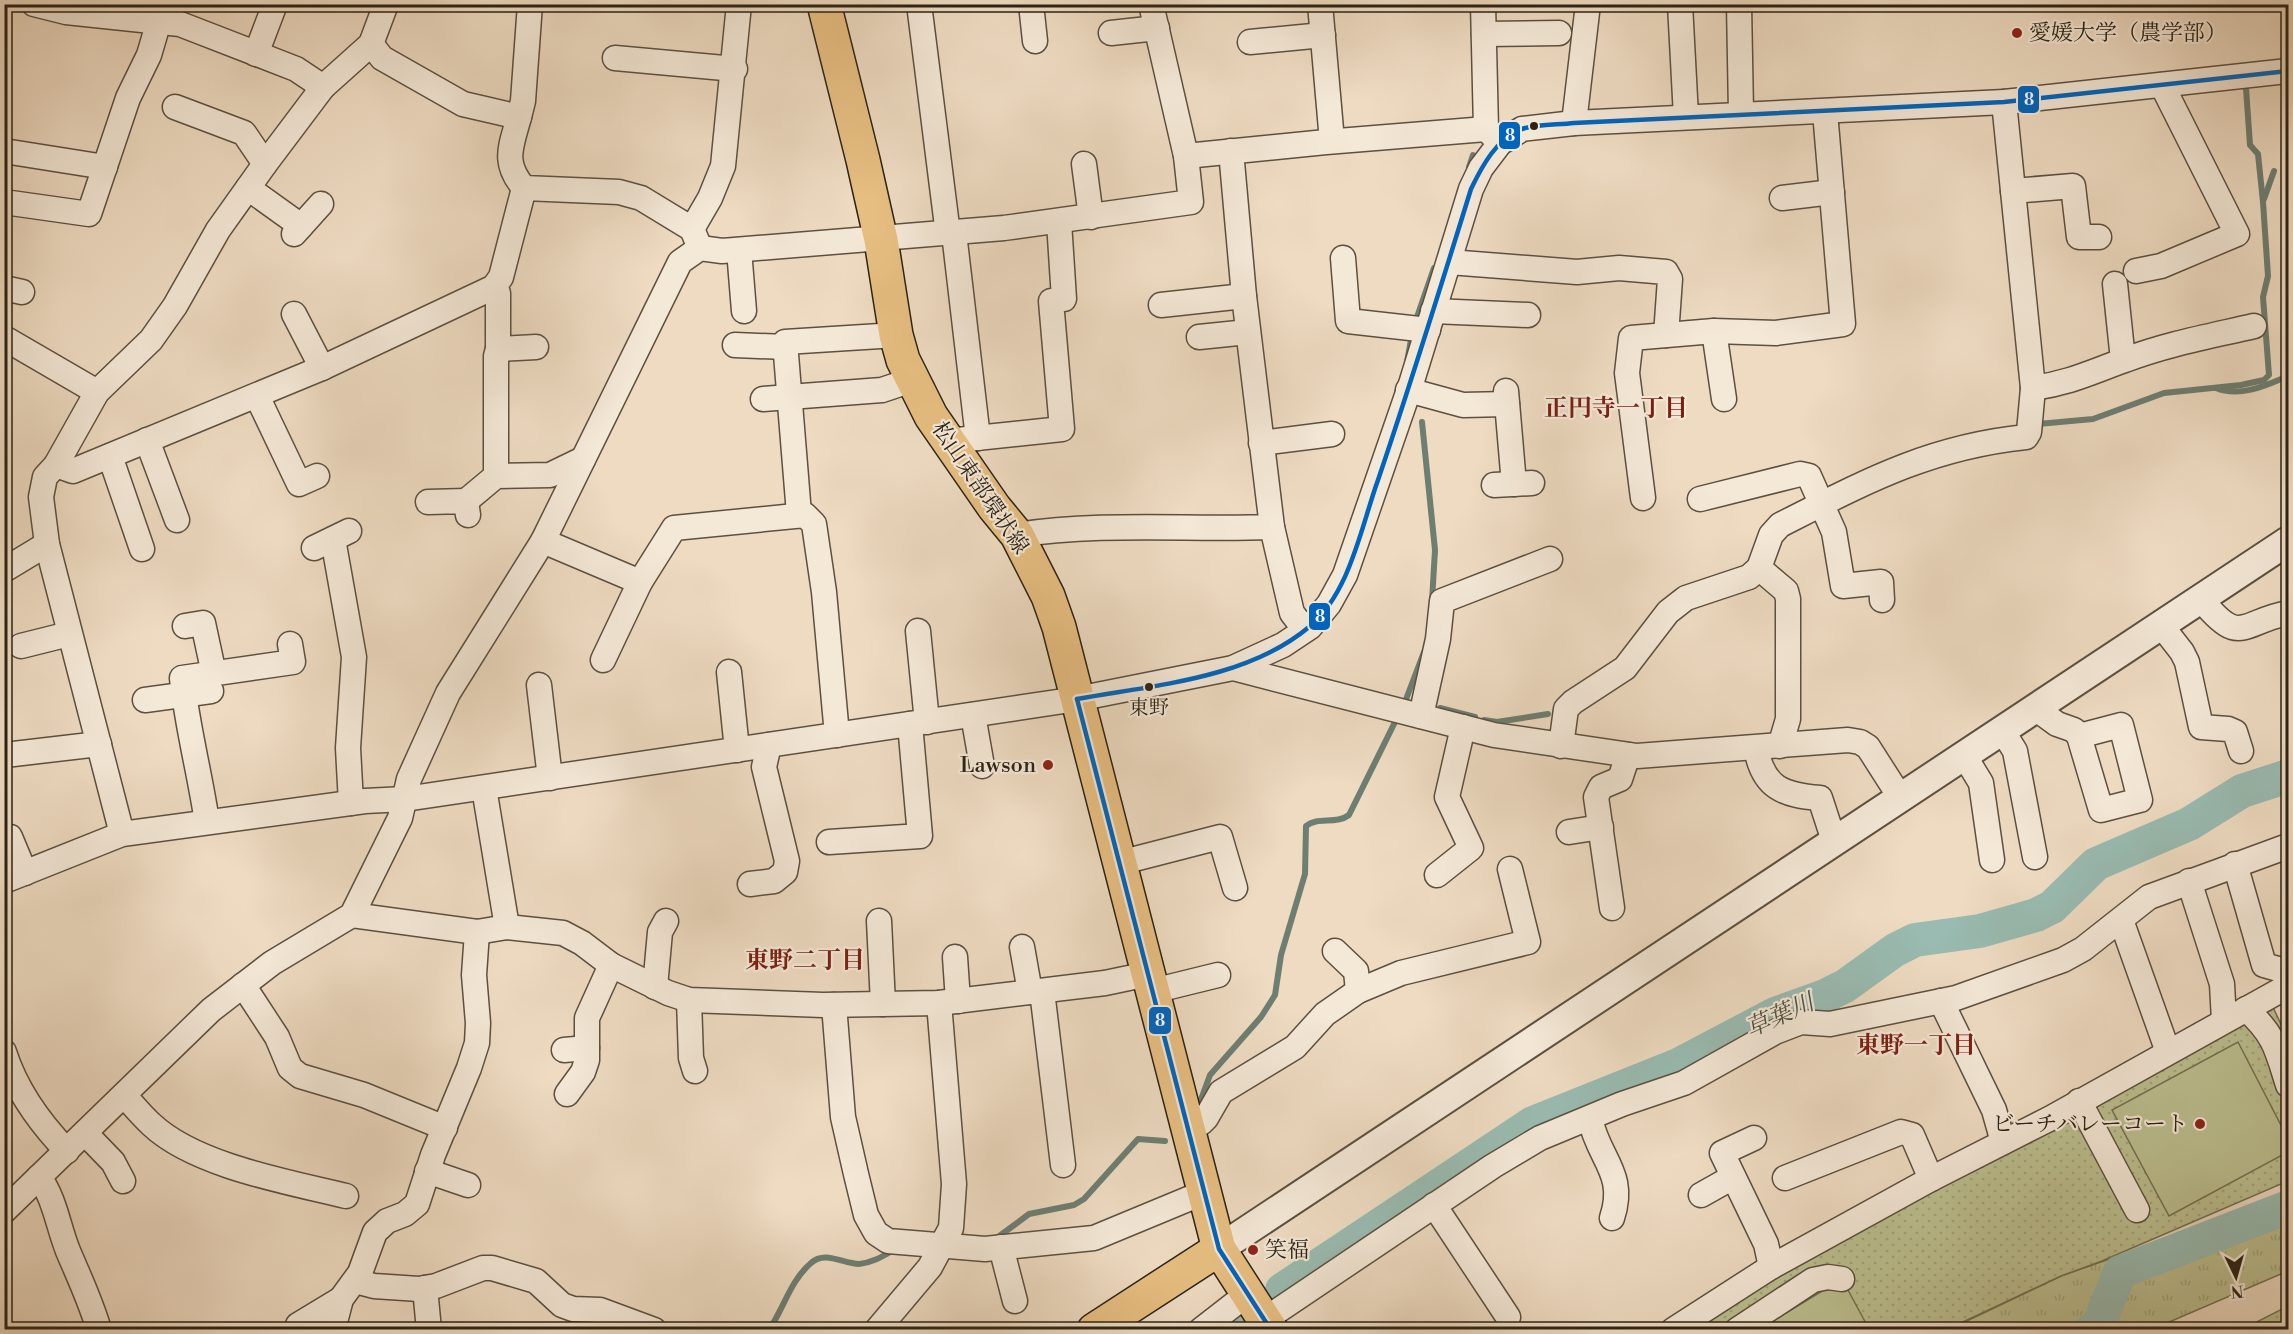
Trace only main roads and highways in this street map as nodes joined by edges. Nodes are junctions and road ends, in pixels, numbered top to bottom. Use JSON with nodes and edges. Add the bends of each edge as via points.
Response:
{"nodes":[{"id":1,"x":824,"y":4,"type":"edge"},
{"id":2,"x":1219,"y":1249,"type":"junction"},
{"id":3,"x":1260,"y":1315,"type":"edge"},
{"id":4,"x":1094,"y":1329,"type":"edge"}],
"edges":[{"from":1,"to":2,"type":"main road","name":"松山東部環状線","via":[[880,240],[896,335],[912,380],[963,440],[1017,535],[1059,627]]},
{"from":2,"to":3,"type":"main road","name":"松山東部環状線"},
{"from":2,"to":4,"type":"main road"}]}
